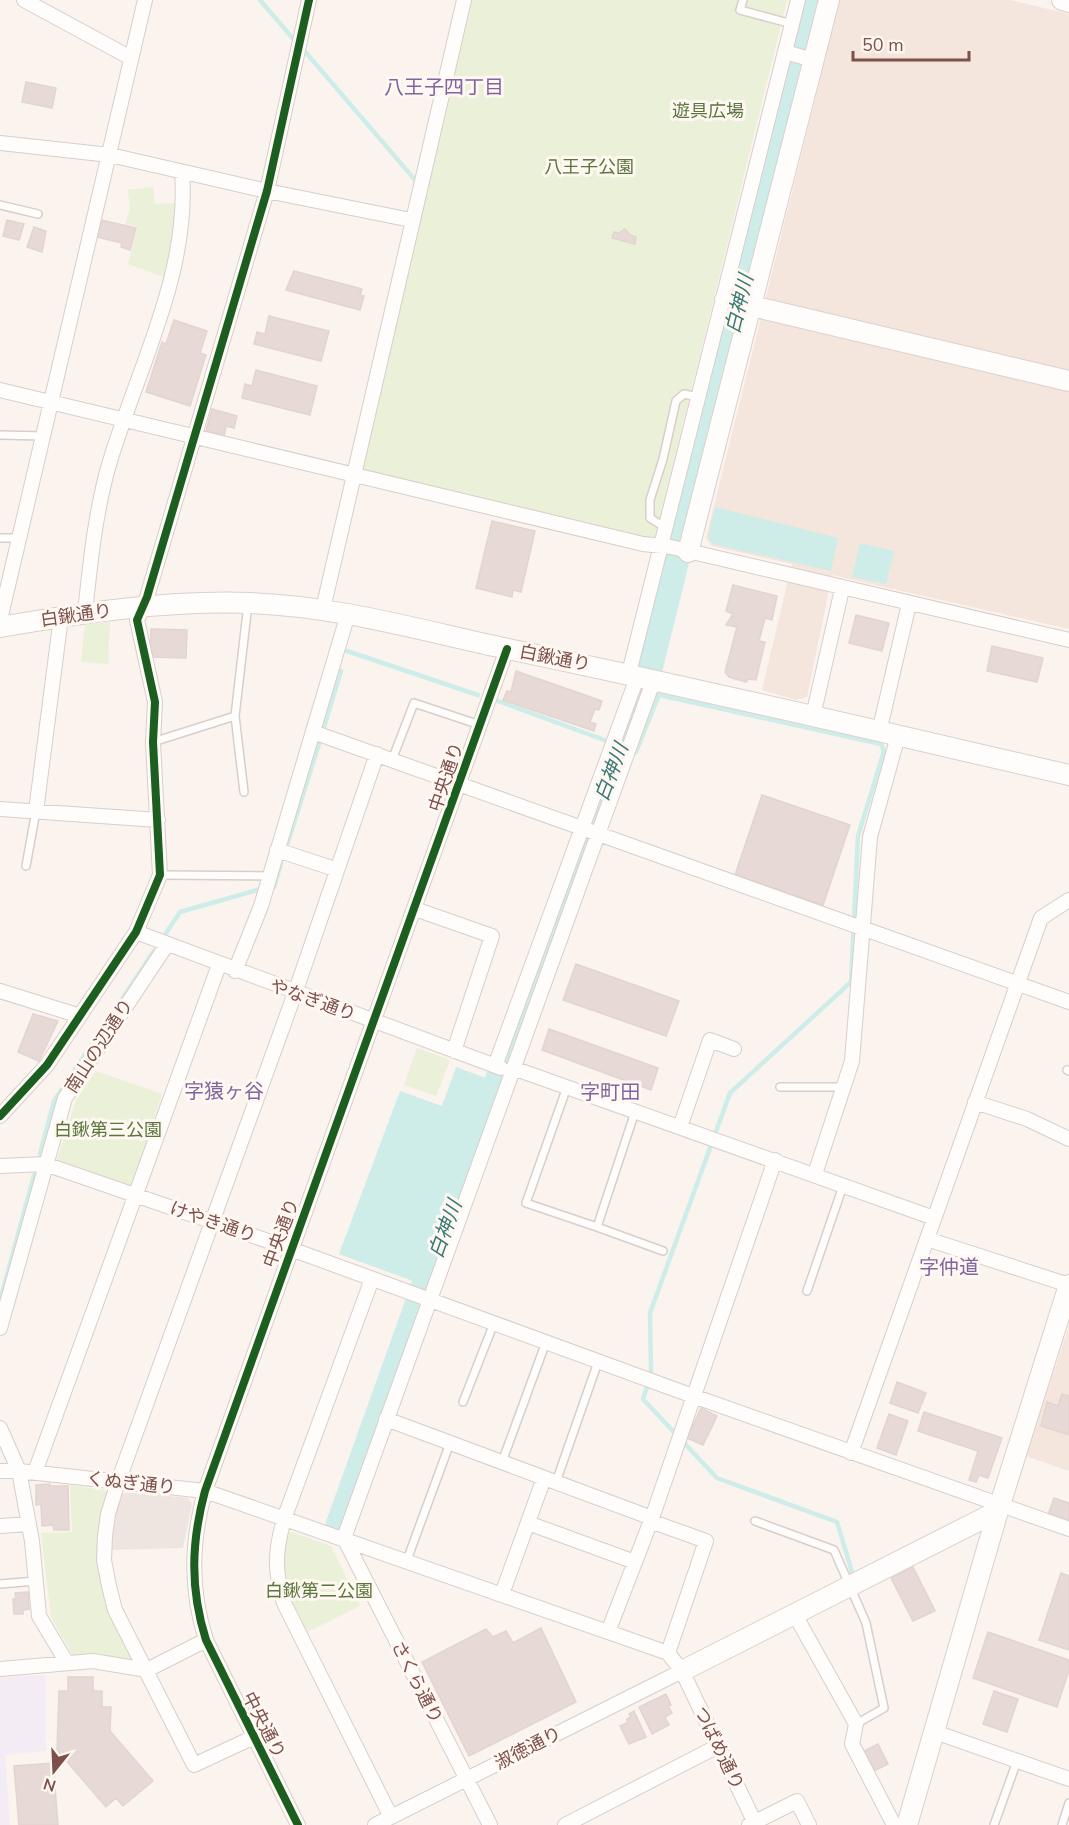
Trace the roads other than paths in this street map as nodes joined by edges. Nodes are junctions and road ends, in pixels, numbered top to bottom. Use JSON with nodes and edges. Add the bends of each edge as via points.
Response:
{"nodes":[{"id":1,"x":24,"y":0,"type":"edge"},
{"id":2,"x":145,"y":0,"type":"edge"},
{"id":3,"x":309,"y":0,"type":"edge"},
{"id":4,"x":464,"y":0,"type":"edge"},
{"id":5,"x":743,"y":0,"type":"edge"},
{"id":6,"x":798,"y":0,"type":"edge"},
{"id":7,"x":829,"y":0,"type":"edge"},
{"id":8,"x":1062,"y":0,"type":"edge"},
{"id":9,"x":1069,"y":2,"type":"edge"},
{"id":10,"x":792,"y":24,"type":"junction"},
{"id":11,"x":788,"y":53,"type":"junction"},
{"id":12,"x":131,"y":58,"type":"junction"},
{"id":13,"x":809,"y":59,"type":"junction"},
{"id":14,"x":0,"y":142,"type":"edge"},
{"id":15,"x":110,"y":155,"type":"junction"},
{"id":16,"x":182,"y":172,"type":"junction"},
{"id":17,"x":267,"y":191,"type":"junction"},
{"id":18,"x":0,"y":205,"type":"edge"},
{"id":19,"x":38,"y":214,"type":"dead end"},
{"id":20,"x":411,"y":219,"type":"junction"},
{"id":21,"x":738,"y":302,"type":"junction"},
{"id":22,"x":1069,"y":381,"type":"edge"},
{"id":23,"x":0,"y":390,"type":"edge"},
{"id":24,"x":698,"y":397,"type":"junction"},
{"id":25,"x":52,"y":403,"type":"junction"},
{"id":26,"x":123,"y":421,"type":"junction"},
{"id":27,"x":0,"y":435,"type":"edge"},
{"id":28,"x":44,"y":436,"type":"junction"},
{"id":29,"x":193,"y":437,"type":"junction"},
{"id":30,"x":353,"y":477,"type":"junction"},
{"id":31,"x":666,"y":528,"type":"junction"},
{"id":32,"x":0,"y":538,"type":"edge"},
{"id":33,"x":19,"y":538,"type":"junction"},
{"id":34,"x":676,"y":549,"type":"junction"},
{"id":35,"x":842,"y":589,"type":"junction"},
{"id":36,"x":248,"y":603,"type":"junction"},
{"id":37,"x":909,"y":604,"type":"junction"},
{"id":38,"x":142,"y":607,"type":"junction"},
{"id":39,"x":323,"y":609,"type":"junction"},
{"id":40,"x":85,"y":613,"type":"junction"},
{"id":41,"x":348,"y":614,"type":"junction"},
{"id":42,"x":61,"y":617,"type":"junction"},
{"id":43,"x":0,"y":620,"type":"edge"},
{"id":44,"x":0,"y":627,"type":"edge"},
{"id":45,"x":1069,"y":640,"type":"edge"},
{"id":46,"x":507,"y":649,"type":"junction"},
{"id":47,"x":643,"y":676,"type":"junction"},
{"id":48,"x":235,"y":716,"type":"junction"},
{"id":49,"x":813,"y":716,"type":"junction"},
{"id":50,"x":480,"y":725,"type":"junction"},
{"id":51,"x":313,"y":732,"type":"junction"},
{"id":52,"x":889,"y":734,"type":"junction"},
{"id":53,"x":153,"y":742,"type":"junction"},
{"id":54,"x":377,"y":754,"type":"junction"},
{"id":55,"x":392,"y":760,"type":"junction"},
{"id":56,"x":1069,"y":775,"type":"edge"},
{"id":57,"x":460,"y":784,"type":"junction"},
{"id":58,"x":244,"y":792,"type":"dead end"},
{"id":59,"x":0,"y":808,"type":"edge"},
{"id":60,"x":36,"y":811,"type":"junction"},
{"id":61,"x":158,"y":820,"type":"junction"},
{"id":62,"x":582,"y":827,"type":"junction"},
{"id":63,"x":597,"y":833,"type":"junction"},
{"id":64,"x":277,"y":850,"type":"junction"},
{"id":65,"x":26,"y":866,"type":"dead end"},
{"id":66,"x":335,"y":869,"type":"junction"},
{"id":67,"x":160,"y":875,"type":"junction"},
{"id":68,"x":270,"y":876,"type":"junction"},
{"id":69,"x":1069,"y":900,"type":"edge"},
{"id":70,"x":415,"y":909,"type":"junction"},
{"id":71,"x":862,"y":929,"type":"junction"},
{"id":72,"x":136,"y":933,"type":"junction"},
{"id":73,"x":166,"y":946,"type":"junction"},
{"id":74,"x":219,"y":965,"type":"junction"},
{"id":75,"x":235,"y":971,"type":"junction"},
{"id":76,"x":1016,"y":984,"type":"junction"},
{"id":77,"x":0,"y":991,"type":"edge"},
{"id":78,"x":295,"y":993,"type":"junction"},
{"id":79,"x":1069,"y":1002,"type":"edge"},
{"id":80,"x":80,"y":1016,"type":"junction"},
{"id":81,"x":372,"y":1022,"type":"junction"},
{"id":82,"x":734,"y":1049,"type":"dead end"},
{"id":83,"x":454,"y":1051,"type":"junction"},
{"id":84,"x":496,"y":1066,"type":"junction"},
{"id":85,"x":512,"y":1071,"type":"junction"},
{"id":86,"x":567,"y":1087,"type":"junction"},
{"id":87,"x":780,"y":1087,"type":"dead end"},
{"id":88,"x":844,"y":1087,"type":"junction"},
{"id":89,"x":975,"y":1102,"type":"junction"},
{"id":90,"x":635,"y":1111,"type":"junction"},
{"id":91,"x":0,"y":1116,"type":"edge"},
{"id":92,"x":680,"y":1127,"type":"junction"},
{"id":93,"x":1069,"y":1138,"type":"edge"},
{"id":94,"x":775,"y":1160,"type":"junction"},
{"id":95,"x":45,"y":1164,"type":"junction"},
{"id":96,"x":0,"y":1166,"type":"edge"},
{"id":97,"x":815,"y":1174,"type":"junction"},
{"id":98,"x":844,"y":1185,"type":"junction"},
{"id":99,"x":136,"y":1195,"type":"junction"},
{"id":100,"x":934,"y":1218,"type":"junction"},
{"id":101,"x":212,"y":1222,"type":"junction"},
{"id":102,"x":597,"y":1227,"type":"junction"},
{"id":103,"x":927,"y":1239,"type":"junction"},
{"id":104,"x":291,"y":1249,"type":"junction"},
{"id":105,"x":663,"y":1251,"type":"dead end"},
{"id":106,"x":372,"y":1279,"type":"junction"},
{"id":107,"x":1069,"y":1285,"type":"edge"},
{"id":108,"x":807,"y":1291,"type":"dead end"},
{"id":109,"x":428,"y":1299,"type":"junction"},
{"id":110,"x":494,"y":1323,"type":"junction"},
{"id":111,"x":0,"y":1328,"type":"edge"},
{"id":112,"x":546,"y":1342,"type":"junction"},
{"id":113,"x":598,"y":1362,"type":"junction"},
{"id":114,"x":693,"y":1396,"type":"junction"},
{"id":115,"x":463,"y":1402,"type":"dead end"},
{"id":116,"x":386,"y":1419,"type":"junction"},
{"id":117,"x":0,"y":1428,"type":"edge"},
{"id":118,"x":450,"y":1443,"type":"junction"},
{"id":119,"x":851,"y":1453,"type":"junction"},
{"id":120,"x":502,"y":1462,"type":"junction"},
{"id":121,"x":0,"y":1471,"type":"edge"},
{"id":122,"x":19,"y":1471,"type":"junction"},
{"id":123,"x":35,"y":1473,"type":"junction"},
{"id":124,"x":550,"y":1480,"type":"junction"},
{"id":125,"x":118,"y":1482,"type":"junction"},
{"id":126,"x":205,"y":1491,"type":"junction"},
{"id":127,"x":999,"y":1508,"type":"junction"},
{"id":128,"x":284,"y":1519,"type":"junction"},
{"id":129,"x":651,"y":1520,"type":"junction"},
{"id":130,"x":755,"y":1521,"type":"dead end"},
{"id":131,"x":528,"y":1523,"type":"junction"},
{"id":132,"x":29,"y":1524,"type":"junction"},
{"id":133,"x":0,"y":1527,"type":"edge"},
{"id":134,"x":1069,"y":1529,"type":"edge"},
{"id":135,"x":344,"y":1538,"type":"junction"},
{"id":136,"x":406,"y":1560,"type":"junction"},
{"id":137,"x":635,"y":1562,"type":"junction"},
{"id":138,"x":36,"y":1581,"type":"junction"},
{"id":139,"x":0,"y":1584,"type":"edge"},
{"id":140,"x":848,"y":1586,"type":"junction"},
{"id":141,"x":502,"y":1594,"type":"junction"},
{"id":142,"x":794,"y":1613,"type":"junction"},
{"id":143,"x":608,"y":1632,"type":"junction"},
{"id":144,"x":206,"y":1640,"type":"junction"},
{"id":145,"x":668,"y":1653,"type":"junction"},
{"id":146,"x":67,"y":1663,"type":"junction"},
{"id":147,"x":0,"y":1669,"type":"edge"},
{"id":148,"x":147,"y":1670,"type":"junction"},
{"id":149,"x":682,"y":1671,"type":"junction"},
{"id":150,"x":856,"y":1724,"type":"junction"},
{"id":151,"x":932,"y":1731,"type":"junction"},
{"id":152,"x":254,"y":1737,"type":"junction"},
{"id":153,"x":718,"y":1746,"type":"junction"},
{"id":154,"x":1017,"y":1761,"type":"junction"},
{"id":155,"x":466,"y":1779,"type":"junction"},
{"id":156,"x":1069,"y":1779,"type":"edge"},
{"id":157,"x":1069,"y":1803,"type":"edge"},
{"id":158,"x":391,"y":1817,"type":"junction"},
{"id":159,"x":753,"y":1824,"type":"edge"},
{"id":160,"x":298,"y":1825,"type":"edge"},
{"id":161,"x":375,"y":1825,"type":"edge"},
{"id":162,"x":490,"y":1825,"type":"edge"},
{"id":163,"x":565,"y":1825,"type":"edge"},
{"id":164,"x":809,"y":1825,"type":"edge"},
{"id":165,"x":894,"y":1825,"type":"edge"},
{"id":166,"x":907,"y":1825,"type":"edge"},
{"id":167,"x":994,"y":1825,"type":"edge"},
{"id":168,"x":1062,"y":1825,"type":"edge"}],
"edges":[{"from":1,"to":12,"type":"street"},
{"from":2,"to":12,"type":"street"},
{"from":3,"to":17,"type":"street"},
{"from":4,"to":20,"type":"street"},
{"from":5,"to":10,"type":"lane","via":[[740,10]]},
{"from":6,"to":10,"type":"street"},
{"from":7,"to":13,"type":"street"},
{"from":8,"to":9,"type":"street"},
{"from":10,"to":11,"type":"street"},
{"from":11,"to":13,"type":"street"},
{"from":11,"to":21,"type":"street"},
{"from":12,"to":15,"type":"street"},
{"from":13,"to":21,"type":"street"},
{"from":14,"to":15,"type":"street"},
{"from":15,"to":16,"type":"street"},
{"from":15,"to":25,"type":"street"},
{"from":16,"to":17,"type":"street"},
{"from":16,"to":26,"type":"street","via":[[183,193],[171,284]]},
{"from":17,"to":20,"type":"street"},
{"from":17,"to":29,"type":"street"},
{"from":18,"to":19,"type":"lane"},
{"from":20,"to":30,"type":"street"},
{"from":21,"to":22,"type":"street"},
{"from":21,"to":24,"type":"street"},
{"from":21,"to":34,"type":"street"},
{"from":23,"to":25,"type":"street"},
{"from":24,"to":31,"type":"street"},
{"from":24,"to":31,"type":"lane","via":[[684,394],[676,401],[650,500],[650,518]]},
{"from":25,"to":26,"type":"street"},
{"from":25,"to":28,"type":"street"},
{"from":26,"to":29,"type":"street"},
{"from":26,"to":40,"type":"street","via":[[107,471]]},
{"from":27,"to":28,"type":"lane"},
{"from":28,"to":33,"type":"street"},
{"from":29,"to":30,"type":"street"},
{"from":29,"to":38,"type":"street"},
{"from":30,"to":34,"type":"street"},
{"from":30,"to":39,"type":"street"},
{"from":31,"to":34,"type":"street"},
{"from":32,"to":33,"type":"lane"},
{"from":33,"to":43,"type":"street"},
{"from":34,"to":35,"type":"street"},
{"from":34,"to":47,"type":"street"},
{"from":35,"to":37,"type":"street"},
{"from":35,"to":49,"type":"street"},
{"from":36,"to":38,"type":"street","name":"白鍬通り"},
{"from":36,"to":39,"type":"street","name":"白鍬通り"},
{"from":36,"to":48,"type":"lane"},
{"from":37,"to":45,"type":"street"},
{"from":37,"to":52,"type":"street"},
{"from":38,"to":40,"type":"street","name":"白鍬通り"},
{"from":38,"to":53,"type":"street","via":[[137,620],[155,702]]},
{"from":39,"to":41,"type":"street","name":"白鍬通り"},
{"from":40,"to":42,"type":"street","name":"白鍬通り"},
{"from":41,"to":46,"type":"street","name":"白鍬通り"},
{"from":41,"to":51,"type":"street"},
{"from":42,"to":44,"type":"street","name":"白鍬通り"},
{"from":42,"to":60,"type":"street"},
{"from":46,"to":47,"type":"street","name":"白鍬通り"},
{"from":46,"to":50,"type":"street","name":"中央通り"},
{"from":47,"to":49,"type":"street","name":"白鍬通り"},
{"from":47,"to":62,"type":"street"},
{"from":47,"to":63,"type":"street"},
{"from":48,"to":53,"type":"lane"},
{"from":48,"to":58,"type":"lane"},
{"from":49,"to":52,"type":"street","name":"白鍬通り"},
{"from":50,"to":55,"type":"lane","via":[[414,703]]},
{"from":50,"to":57,"type":"street","name":"中央通り"},
{"from":51,"to":54,"type":"street"},
{"from":51,"to":64,"type":"street"},
{"from":52,"to":56,"type":"street","name":"白鍬通り"},
{"from":52,"to":71,"type":"street","via":[[870,837]]},
{"from":53,"to":61,"type":"street"},
{"from":54,"to":55,"type":"street"},
{"from":54,"to":66,"type":"street"},
{"from":55,"to":57,"type":"street"},
{"from":57,"to":62,"type":"street"},
{"from":57,"to":70,"type":"street","name":"中央通り"},
{"from":59,"to":60,"type":"street"},
{"from":60,"to":61,"type":"street"},
{"from":60,"to":65,"type":"lane"},
{"from":61,"to":67,"type":"street"},
{"from":62,"to":63,"type":"street"},
{"from":62,"to":84,"type":"street"},
{"from":63,"to":71,"type":"street"},
{"from":63,"to":85,"type":"street"},
{"from":64,"to":66,"type":"street"},
{"from":64,"to":68,"type":"street"},
{"from":66,"to":78,"type":"street"},
{"from":67,"to":68,"type":"lane"},
{"from":67,"to":72,"type":"street"},
{"from":68,"to":75,"type":"street"},
{"from":69,"to":76,"type":"street","via":[[1041,918]]},
{"from":70,"to":81,"type":"street","name":"中央通り"},
{"from":70,"to":83,"type":"street","via":[[492,936]]},
{"from":71,"to":76,"type":"street"},
{"from":71,"to":88,"type":"street","via":[[852,1061]]},
{"from":72,"to":73,"type":"street","name":"やなぎ通り"},
{"from":72,"to":80,"type":"street"},
{"from":73,"to":74,"type":"street","name":"やなぎ通り"},
{"from":73,"to":95,"type":"street","name":"南山の辺通り","via":[[65,1098]]},
{"from":74,"to":75,"type":"street","name":"やなぎ通り"},
{"from":74,"to":99,"type":"street"},
{"from":75,"to":78,"type":"street","name":"やなぎ通り"},
{"from":76,"to":79,"type":"street"},
{"from":76,"to":89,"type":"street"},
{"from":77,"to":80,"type":"street"},
{"from":78,"to":81,"type":"street","name":"やなぎ通り"},
{"from":78,"to":101,"type":"street"},
{"from":80,"to":91,"type":"street","via":[[47,1065]]},
{"from":81,"to":83,"type":"street","name":"やなぎ通り"},
{"from":81,"to":104,"type":"street","name":"中央通り"},
{"from":82,"to":92,"type":"street","via":[[710,1040]]},
{"from":83,"to":84,"type":"street","name":"やなぎ通り"},
{"from":84,"to":85,"type":"street","name":"やなぎ通り"},
{"from":85,"to":86,"type":"street","name":"やなぎ通り"},
{"from":85,"to":109,"type":"street"},
{"from":86,"to":90,"type":"street","name":"やなぎ通り"},
{"from":86,"to":102,"type":"lane","via":[[526,1203]]},
{"from":87,"to":88,"type":"lane"},
{"from":88,"to":97,"type":"street"},
{"from":89,"to":93,"type":"street"},
{"from":89,"to":100,"type":"street"},
{"from":90,"to":92,"type":"street","name":"やなぎ通り"},
{"from":90,"to":102,"type":"lane"},
{"from":92,"to":94,"type":"street","name":"やなぎ通り"},
{"from":94,"to":97,"type":"street","name":"やなぎ通り"},
{"from":94,"to":114,"type":"street"},
{"from":95,"to":96,"type":"street"},
{"from":95,"to":99,"type":"street","name":"けやき通り"},
{"from":95,"to":111,"type":"street","name":"南山の辺通り"},
{"from":97,"to":98,"type":"street","name":"やなぎ通り"},
{"from":98,"to":100,"type":"street","name":"やなぎ通り"},
{"from":98,"to":108,"type":"lane"},
{"from":99,"to":101,"type":"street","name":"けやき通り"},
{"from":99,"to":123,"type":"street"},
{"from":100,"to":103,"type":"street"},
{"from":101,"to":104,"type":"street","name":"けやき通り"},
{"from":101,"to":125,"type":"street"},
{"from":102,"to":105,"type":"lane"},
{"from":103,"to":107,"type":"street"},
{"from":103,"to":119,"type":"street"},
{"from":104,"to":106,"type":"street","name":"けやき通り"},
{"from":104,"to":126,"type":"street","name":"中央通り"},
{"from":106,"to":109,"type":"street","name":"けやき通り"},
{"from":106,"to":128,"type":"street"},
{"from":107,"to":127,"type":"street"},
{"from":109,"to":110,"type":"street","name":"けやき通り"},
{"from":109,"to":116,"type":"street"},
{"from":110,"to":112,"type":"street","name":"けやき通り"},
{"from":110,"to":115,"type":"lane"},
{"from":112,"to":113,"type":"street","name":"けやき通り"},
{"from":112,"to":120,"type":"lane"},
{"from":113,"to":114,"type":"street","name":"けやき通り"},
{"from":113,"to":124,"type":"lane"},
{"from":114,"to":119,"type":"street","name":"けやき通り"},
{"from":114,"to":129,"type":"street"},
{"from":116,"to":118,"type":"street"},
{"from":116,"to":135,"type":"street"},
{"from":117,"to":122,"type":"street"},
{"from":118,"to":120,"type":"street"},
{"from":118,"to":136,"type":"lane"},
{"from":119,"to":127,"type":"street","name":"けやき通り"},
{"from":120,"to":124,"type":"street"},
{"from":121,"to":122,"type":"street","name":"くぬぎ通り"},
{"from":122,"to":123,"type":"street","name":"くぬぎ通り"},
{"from":122,"to":132,"type":"street"},
{"from":123,"to":125,"type":"street","name":"くぬぎ通り"},
{"from":124,"to":129,"type":"street"},
{"from":124,"to":131,"type":"street"},
{"from":125,"to":126,"type":"street","name":"くぬぎ通り"},
{"from":125,"to":148,"type":"street","via":[[108,1514],[104,1560],[115,1610]]},
{"from":126,"to":128,"type":"street","name":"くぬぎ通り"},
{"from":126,"to":144,"type":"street","name":"中央通り","via":[[195,1534],[193,1577]]},
{"from":127,"to":134,"type":"street","name":"けやき通り"},
{"from":127,"to":140,"type":"street"},
{"from":127,"to":151,"type":"street"},
{"from":128,"to":135,"type":"street","name":"くぬぎ通り"},
{"from":128,"to":158,"type":"street","via":[[277,1545],[276,1575],[284,1603]]},
{"from":129,"to":137,"type":"street"},
{"from":129,"to":145,"type":"street","via":[[706,1541]]},
{"from":130,"to":140,"type":"lane","via":[[834,1550]]},
{"from":131,"to":137,"type":"street"},
{"from":131,"to":141,"type":"street"},
{"from":132,"to":133,"type":"street"},
{"from":132,"to":138,"type":"street"},
{"from":135,"to":136,"type":"street","name":"くぬぎ通り"},
{"from":135,"to":155,"type":"street","name":"さくら通り"},
{"from":136,"to":141,"type":"street","name":"くぬぎ通り"},
{"from":137,"to":143,"type":"street"},
{"from":138,"to":139,"type":"lane"},
{"from":138,"to":146,"type":"street","via":[[39,1616]]},
{"from":140,"to":142,"type":"street"},
{"from":140,"to":150,"type":"lane","via":[[866,1623],[884,1708]]},
{"from":141,"to":143,"type":"street","name":"くぬぎ通り"},
{"from":142,"to":149,"type":"street"},
{"from":142,"to":150,"type":"street"},
{"from":143,"to":145,"type":"street","name":"くぬぎ通り"},
{"from":144,"to":148,"type":"street"},
{"from":144,"to":152,"type":"street","name":"中央通り"},
{"from":145,"to":149,"type":"street","name":"つばめ通り"},
{"from":146,"to":147,"type":"street"},
{"from":146,"to":148,"type":"street","via":[[93,1661]]},
{"from":148,"to":152,"type":"street","via":[[194,1765]]},
{"from":149,"to":153,"type":"street","name":"つばめ通り"},
{"from":149,"to":155,"type":"street","name":"淑徳通り"},
{"from":150,"to":165,"type":"street","via":[[852,1744]]},
{"from":151,"to":154,"type":"street"},
{"from":151,"to":166,"type":"street"},
{"from":152,"to":160,"type":"street","name":"中央通り"},
{"from":153,"to":159,"type":"street","name":"つばめ通り"},
{"from":153,"to":163,"type":"street"},
{"from":154,"to":156,"type":"street"},
{"from":154,"to":167,"type":"lane"},
{"from":155,"to":158,"type":"street","name":"淑徳通り"},
{"from":155,"to":162,"type":"street","name":"さくら通り"},
{"from":157,"to":168,"type":"lane"},
{"from":158,"to":161,"type":"street","name":"淑徳通り"},
{"from":159,"to":164,"type":"street","via":[[797,1801]]}]}
